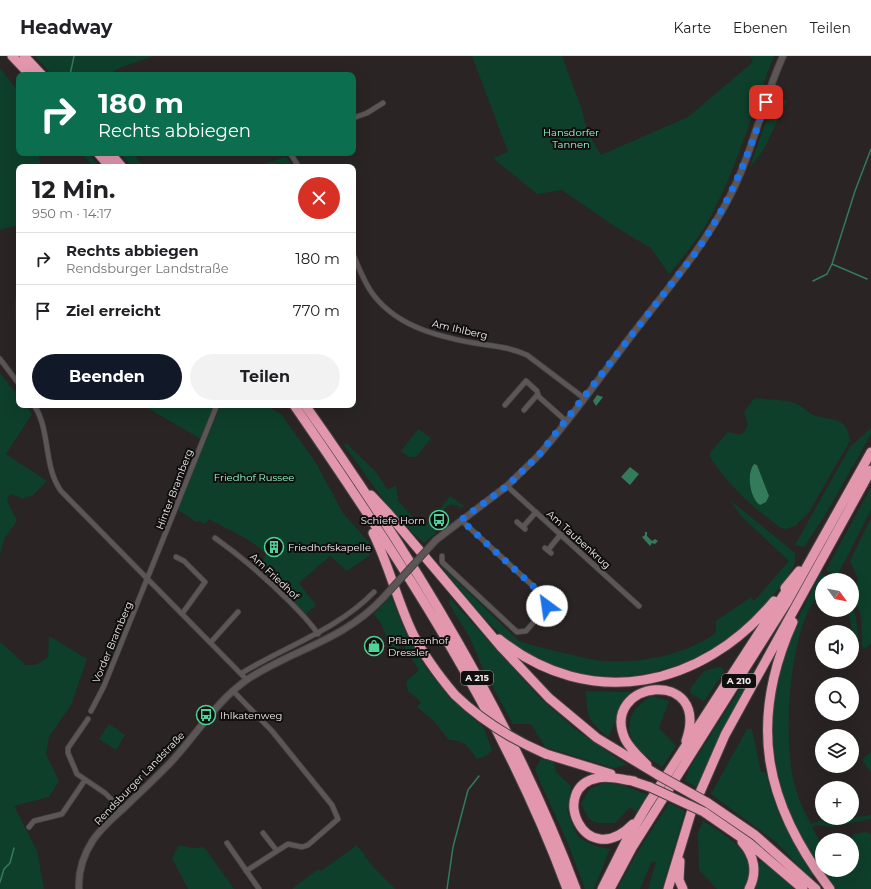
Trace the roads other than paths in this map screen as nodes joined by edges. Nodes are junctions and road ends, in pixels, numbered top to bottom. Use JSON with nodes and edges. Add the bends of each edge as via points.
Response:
{"nodes":[{"id":1,"x":12,"y":56,"type":"edge"},
{"id":2,"x":24,"y":56,"type":"edge"},
{"id":3,"x":783,"y":56,"type":"edge"},
{"id":4,"x":27,"y":72,"type":"edge"},
{"id":5,"x":39,"y":72,"type":"edge"},
{"id":6,"x":383,"y":103,"type":"dead end"},
{"id":7,"x":356,"y":117,"type":"edge"},
{"id":8,"x":101,"y":156,"type":"edge"},
{"id":9,"x":113,"y":156,"type":"edge"},
{"id":10,"x":107,"y":164,"type":"edge"},
{"id":11,"x":119,"y":164,"type":"edge"},
{"id":12,"x":356,"y":260,"type":"edge"},
{"id":13,"x":0,"y":359,"type":"edge"},
{"id":14,"x":2,"y":366,"type":"edge"},
{"id":15,"x":16,"y":381,"type":"edge"},
{"id":16,"x":538,"y":394,"type":"junction"},
{"id":17,"x":582,"y":400,"type":"junction"},
{"id":18,"x":505,"y":405,"type":"dead end"},
{"id":19,"x":36,"y":408,"type":"edge"},
{"id":20,"x":216,"y":408,"type":"edge"},
{"id":21,"x":296,"y":408,"type":"edge"},
{"id":22,"x":307,"y":408,"type":"edge"},
{"id":23,"x":524,"y":410,"type":"dead end"},
{"id":24,"x":566,"y":421,"type":"junction"},
{"id":25,"x":871,"y":452,"type":"edge"},
{"id":26,"x":871,"y":470,"type":"edge"},
{"id":27,"x":351,"y":481,"type":"junction"},
{"id":28,"x":507,"y":486,"type":"junction"},
{"id":29,"x":536,"y":512,"type":"junction"},
{"id":30,"x":838,"y":512,"type":"junction"},
{"id":31,"x":461,"y":520,"type":"junction"},
{"id":32,"x":517,"y":522,"type":"dead end"},
{"id":33,"x":561,"y":534,"type":"junction"},
{"id":34,"x":214,"y":538,"type":"dead end"},
{"id":35,"x":548,"y":550,"type":"dead end"},
{"id":36,"x":442,"y":556,"type":"dead end"},
{"id":37,"x":176,"y":557,"type":"dead end"},
{"id":38,"x":820,"y":562,"type":"junction"},
{"id":39,"x":799,"y":570,"type":"junction"},
{"id":40,"x":148,"y":580,"type":"junction"},
{"id":41,"x":374,"y":592,"type":"dead end"},
{"id":42,"x":639,"y":606,"type":"dead end"},
{"id":43,"x":238,"y":612,"type":"dead end"},
{"id":44,"x":182,"y":614,"type":"junction"},
{"id":45,"x":484,"y":628,"type":"junction"},
{"id":46,"x":318,"y":634,"type":"junction"},
{"id":47,"x":211,"y":642,"type":"junction"},
{"id":48,"x":242,"y":673,"type":"junction"},
{"id":49,"x":247,"y":680,"type":"junction"},
{"id":50,"x":233,"y":691,"type":"junction"},
{"id":51,"x":91,"y":711,"type":"dead end"},
{"id":52,"x":88,"y":720,"type":"dead end"},
{"id":53,"x":681,"y":753,"type":"junction"},
{"id":54,"x":658,"y":775,"type":"junction"},
{"id":55,"x":86,"y":780,"type":"junction"},
{"id":56,"x":634,"y":781,"type":"junction"},
{"id":57,"x":648,"y":804,"type":"junction"},
{"id":58,"x":122,"y":810,"type":"junction"},
{"id":59,"x":691,"y":813,"type":"junction"},
{"id":60,"x":725,"y":826,"type":"junction"},
{"id":61,"x":29,"y":827,"type":"dead end"},
{"id":62,"x":263,"y":833,"type":"dead end"},
{"id":63,"x":227,"y":844,"type":"dead end"},
{"id":64,"x":277,"y":851,"type":"junction"},
{"id":65,"x":246,"y":871,"type":"junction"},
{"id":66,"x":79,"y":889,"type":"edge"},
{"id":67,"x":258,"y":889,"type":"edge"},
{"id":68,"x":567,"y":889,"type":"edge"},
{"id":69,"x":576,"y":889,"type":"edge"},
{"id":70,"x":602,"y":889,"type":"edge"},
{"id":71,"x":610,"y":889,"type":"edge"},
{"id":72,"x":668,"y":889,"type":"edge"},
{"id":73,"x":683,"y":889,"type":"edge"},
{"id":74,"x":749,"y":889,"type":"edge"},
{"id":75,"x":803,"y":889,"type":"edge"},
{"id":76,"x":816,"y":889,"type":"edge"},
{"id":77,"x":830,"y":889,"type":"edge"}],
"edges":[{"from":1,"to":4,"type":"highway"},
{"from":2,"to":5,"type":"highway"},
{"from":3,"to":17,"type":"street","name":"Rendsburger Landstraße","via":[[748,155],[723,209],[696,252]]},
{"from":6,"to":7,"type":"street"},
{"from":8,"to":10,"type":"highway"},
{"from":9,"to":11,"type":"highway"},
{"from":12,"to":17,"type":"street","name":"Am Ihlberg","via":[[370,290],[383,306],[405,322],[452,338],[518,351],[531,358]]},
{"from":13,"to":14,"type":"street"},
{"from":14,"to":15,"type":"street"},
{"from":16,"to":18,"type":"street","via":[[526,381]]},
{"from":16,"to":23,"type":"street"},
{"from":16,"to":24,"type":"street"},
{"from":17,"to":24,"type":"street","name":"Rendsburger Landstraße"},
{"from":19,"to":40,"type":"street","via":[[43,420],[54,476],[59,488]]},
{"from":20,"to":40,"type":"street","name":"Hinter Bramberg"},
{"from":21,"to":27,"type":"highway","number":"A 215"},
{"from":22,"to":27,"type":"highway","number":"A 215"},
{"from":24,"to":28,"type":"street","name":"Rendsburger Landstraße","via":[[538,456]]},
{"from":25,"to":30,"type":"highway","number":"A 210"},
{"from":26,"to":38,"type":"highway","number":"A 210"},
{"from":27,"to":45,"type":"highway","via":[[387,512]]},
{"from":27,"to":56,"type":"highway","bridge":true,"via":[[380,546],[415,639],[455,695],[500,731],[546,754]]},
{"from":27,"to":68,"type":"highway","number":"A 215","via":[[484,708],[530,799]]},
{"from":27,"to":69,"type":"highway","number":"A 215","via":[[419,578],[498,716],[534,787]]},
{"from":28,"to":29,"type":"street","name":"Am Taubenkrug"},
{"from":28,"to":31,"type":"street","name":"Rendsburger Landstraße"},
{"from":29,"to":32,"type":"street","via":[[524,528]]},
{"from":29,"to":33,"type":"street","name":"Am Taubenkrug"},
{"from":30,"to":39,"type":"highway"},
{"from":30,"to":71,"type":"highway","number":"A 210","via":[[776,621],[633,846]]},
{"from":31,"to":36,"type":"street","via":[[545,597],[546,608],[526,631],[517,632],[442,562]]},
{"from":31,"to":49,"type":"street","name":"Rendsburger Landstraße","bridge":true,"via":[[436,540],[362,618],[321,643],[276,662]]},
{"from":33,"to":35,"type":"street"},
{"from":33,"to":42,"type":"street","name":"Am Taubenkrug"},
{"from":34,"to":46,"type":"street","name":"Am Friedhof","via":[[267,579],[309,621]]},
{"from":37,"to":44,"type":"street","via":[[184,561],[205,582]]},
{"from":38,"to":59,"type":"highway","number":"A 210","via":[[725,735]]},
{"from":38,"to":77,"type":"highway","via":[[785,640],[775,669],[768,708],[767,740],[771,770],[784,812],[803,850]]},
{"from":39,"to":45,"type":"highway","via":[[764,613],[736,639],[694,665],[650,679],[600,682],[556,673],[520,655]]},
{"from":39,"to":53,"type":"highway"},
{"from":40,"to":44,"type":"street"},
{"from":40,"to":51,"type":"street","name":"Vorder Bramberg"},
{"from":41,"to":46,"type":"street","via":[[333,626]]},
{"from":43,"to":47,"type":"street"},
{"from":44,"to":47,"type":"street"},
{"from":45,"to":54,"type":"highway","via":[[526,675],[566,714],[607,745]]},
{"from":46,"to":48,"type":"street","via":[[270,656]]},
{"from":47,"to":48,"type":"street"},
{"from":48,"to":49,"type":"street"},
{"from":49,"to":50,"type":"street","name":"Rendsburger Landstraße"},
{"from":50,"to":58,"type":"street","name":"Rendsburger Landstraße","via":[[171,761]]},
{"from":50,"to":64,"type":"street","via":[[272,731],[332,805],[338,819],[308,845],[302,847],[288,844]]},
{"from":52,"to":55,"type":"street","via":[[68,751],[77,774]]},
{"from":53,"to":54,"type":"highway","via":[[688,735],[690,720],[685,702],[673,692],[661,689],[645,691],[632,699],[623,714],[623,733],[632,749]]},
{"from":53,"to":57,"type":"highway"},
{"from":54,"to":76,"type":"highway","bridge":true,"via":[[708,803],[755,835]]},
{"from":55,"to":58,"type":"street","via":[[105,793]]},
{"from":55,"to":61,"type":"street","via":[[62,814],[34,821]]},
{"from":56,"to":57,"type":"highway","via":[[603,777],[589,781],[581,787],[575,798],[573,810],[576,820],[591,836],[601,839],[614,838],[625,832]]},
{"from":56,"to":60,"type":"highway","bridge":true,"via":[[704,812]]},
{"from":57,"to":70,"type":"highway"},
{"from":58,"to":66,"type":"street","name":"Rendsburger Landstraße","via":[[101,830],[88,850],[80,875]]},
{"from":59,"to":72,"type":"highway","number":"A 210"},
{"from":59,"to":73,"type":"highway","via":[[679,866],[679,880]]},
{"from":60,"to":74,"type":"highway","via":[[748,849],[753,858],[754,878]]},
{"from":60,"to":75,"type":"highway","via":[[768,858]]},
{"from":62,"to":64,"type":"street"},
{"from":63,"to":65,"type":"street"},
{"from":64,"to":65,"type":"street"},
{"from":65,"to":67,"type":"street"}]}
